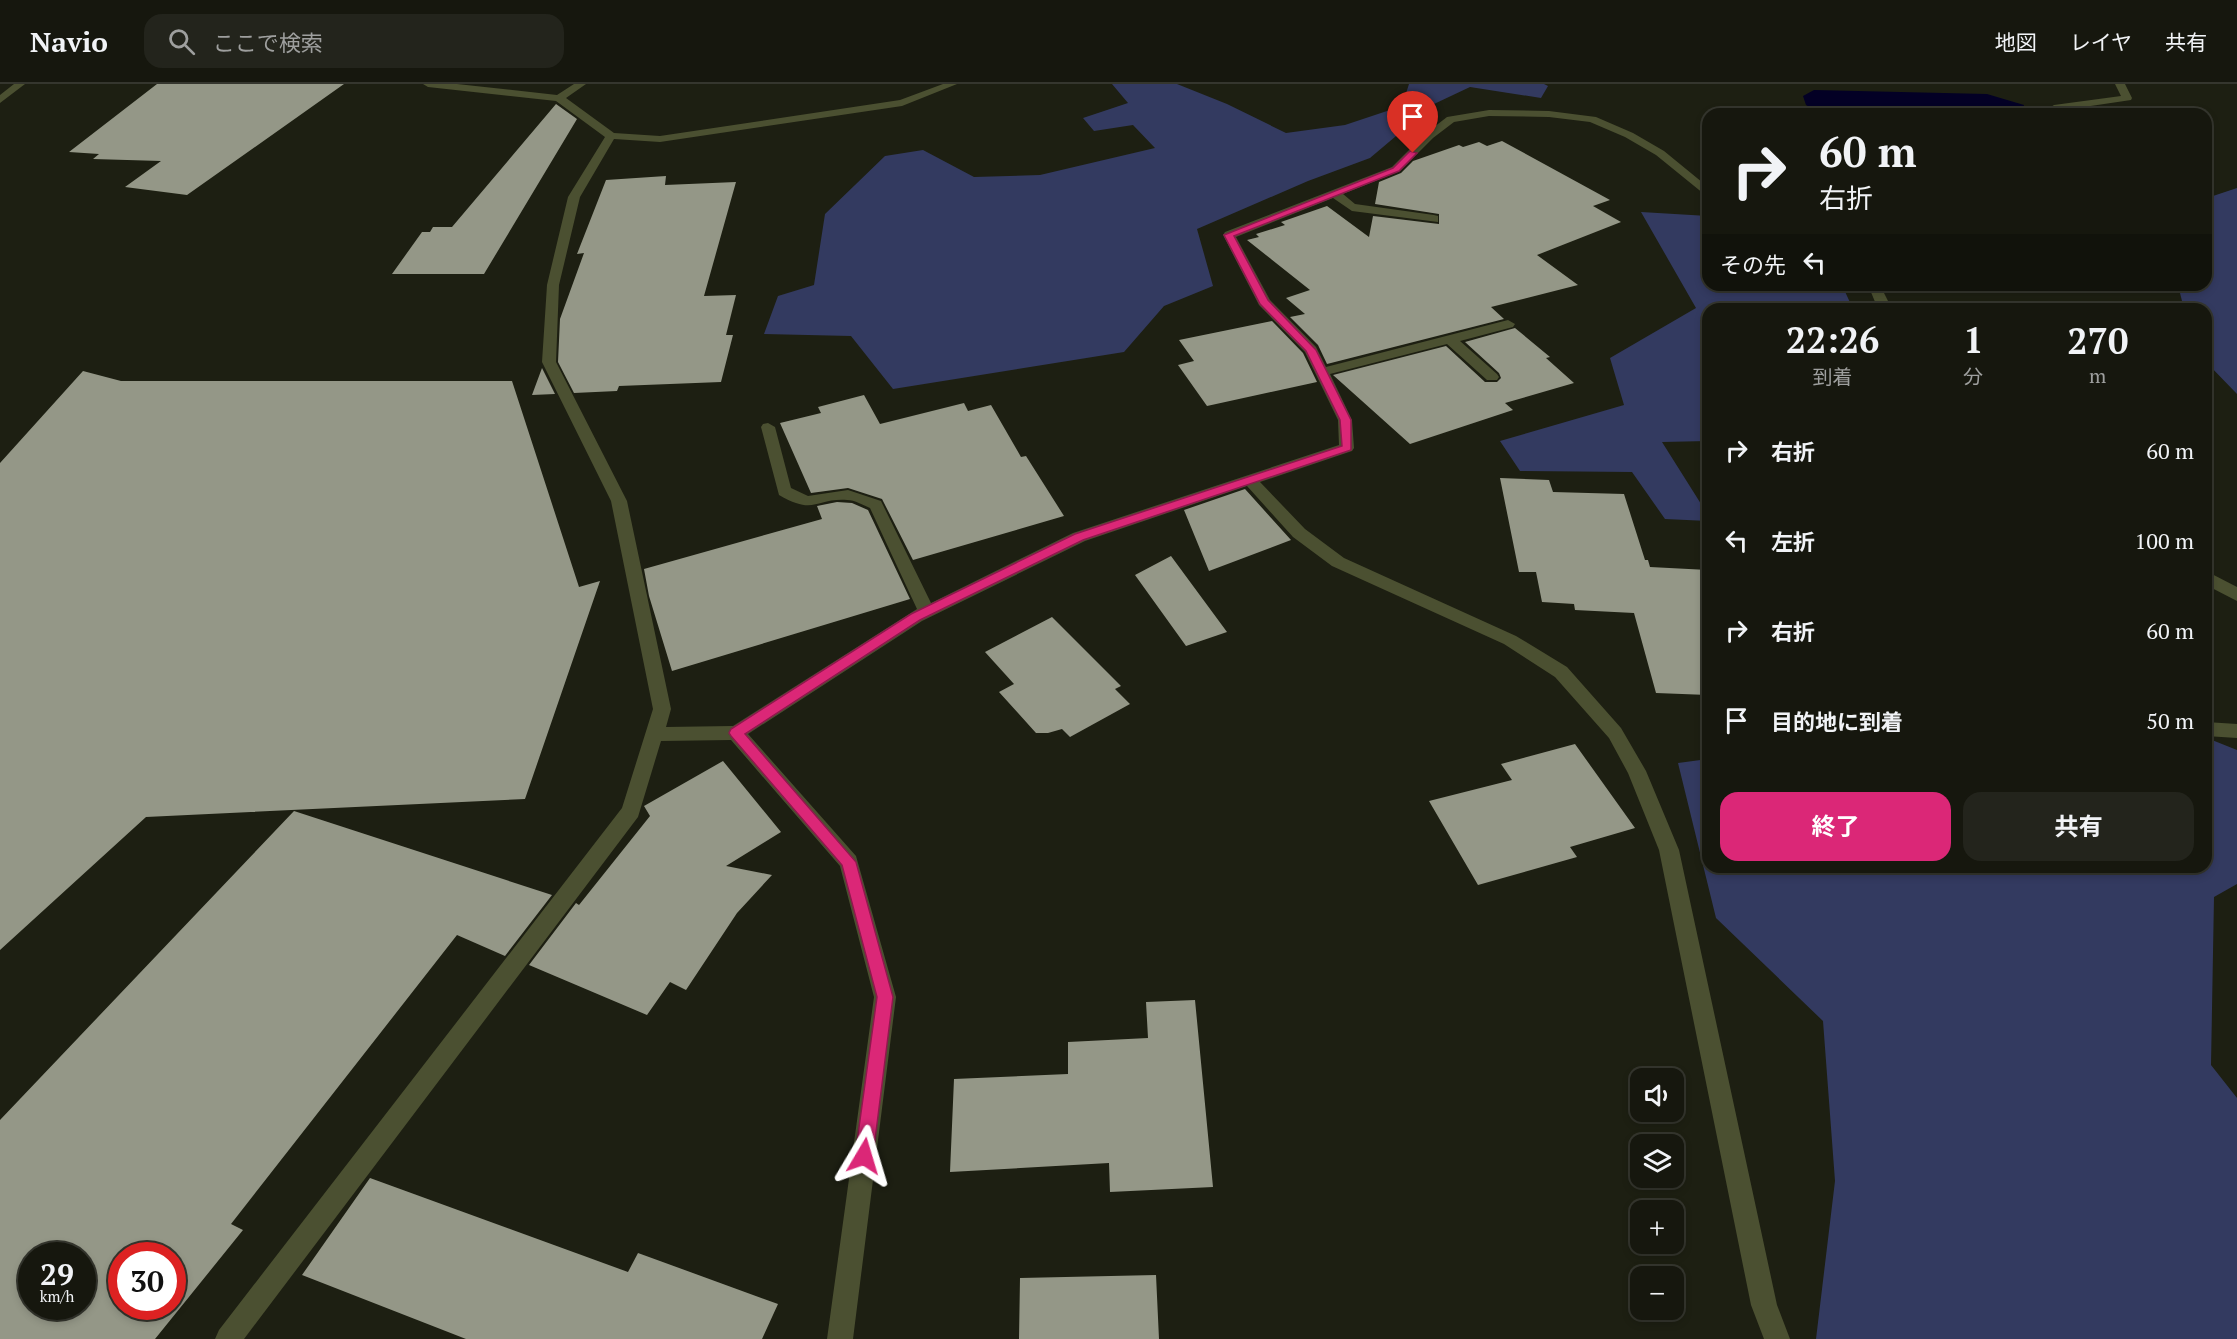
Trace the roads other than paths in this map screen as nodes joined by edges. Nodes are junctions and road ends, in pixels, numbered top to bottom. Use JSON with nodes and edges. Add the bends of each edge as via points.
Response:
{"nodes":[{"id":1,"x":20,"y":84,"type":"edge"},
{"id":2,"x":428,"y":84,"type":"edge"},
{"id":3,"x":581,"y":84,"type":"edge"},
{"id":4,"x":952,"y":84,"type":"edge"},
{"id":5,"x":2120,"y":84,"type":"edge"},
{"id":6,"x":559,"y":98,"type":"junction"},
{"id":7,"x":0,"y":100,"type":"edge"},
{"id":8,"x":2054,"y":108,"type":"edge"},
{"id":9,"x":611,"y":136,"type":"junction"},
{"id":10,"x":1702,"y":187,"type":"edge"},
{"id":11,"x":1335,"y":194,"type":"junction"},
{"id":12,"x":1434,"y":219,"type":"dead end"},
{"id":13,"x":1508,"y":324,"type":"dead end"},
{"id":14,"x":1450,"y":339,"type":"junction"},
{"id":15,"x":1322,"y":372,"type":"junction"},
{"id":16,"x":1492,"y":377,"type":"dead end"},
{"id":17,"x":768,"y":427,"type":"dead end"},
{"id":18,"x":1250,"y":480,"type":"junction"},
{"id":19,"x":2212,"y":580,"type":"edge"},
{"id":20,"x":2237,"y":595,"type":"edge"},
{"id":21,"x":927,"y":612,"type":"junction"},
{"id":22,"x":2212,"y":729,"type":"edge"},
{"id":23,"x":2237,"y":731,"type":"edge"},
{"id":24,"x":736,"y":733,"type":"junction"},
{"id":25,"x":655,"y":734,"type":"junction"},
{"id":26,"x":228,"y":1339,"type":"edge"},
{"id":27,"x":840,"y":1339,"type":"edge"},
{"id":28,"x":1777,"y":1339,"type":"edge"}],
"edges":[{"from":1,"to":7,"type":"street"},
{"from":2,"to":6,"type":"street"},
{"from":3,"to":6,"type":"street"},
{"from":4,"to":9,"type":"street","via":[[902,103],[660,139]]},
{"from":5,"to":8,"type":"street","via":[[2127,98]]},
{"from":6,"to":9,"type":"street"},
{"from":9,"to":25,"type":"street","via":[[574,197],[553,285],[549,362],[619,501],[662,709]]},
{"from":10,"to":11,"type":"street","via":[[1660,153],[1592,119],[1489,113],[1451,119],[1396,169]]},
{"from":11,"to":12,"type":"street","via":[[1352,207]]},
{"from":11,"to":15,"type":"street","via":[[1229,235],[1264,302],[1311,350]]},
{"from":13,"to":14,"type":"street"},
{"from":14,"to":15,"type":"street"},
{"from":14,"to":16,"type":"street"},
{"from":15,"to":18,"type":"street","via":[[1345,420],[1347,448]]},
{"from":17,"to":21,"type":"street","via":[[784,491],[800,501],[846,495],[876,505]]},
{"from":18,"to":21,"type":"street","via":[[1079,537]]},
{"from":18,"to":28,"type":"street","via":[[1299,533],[1338,562],[1510,640],[1561,672],[1615,733],[1637,771],[1669,850],[1764,1305]]},
{"from":19,"to":20,"type":"street"},
{"from":21,"to":24,"type":"street"},
{"from":22,"to":23,"type":"street"},
{"from":24,"to":25,"type":"street"},
{"from":24,"to":27,"type":"street","via":[[849,862],[885,997]]},
{"from":25,"to":26,"type":"street","via":[[632,811]]}]}
